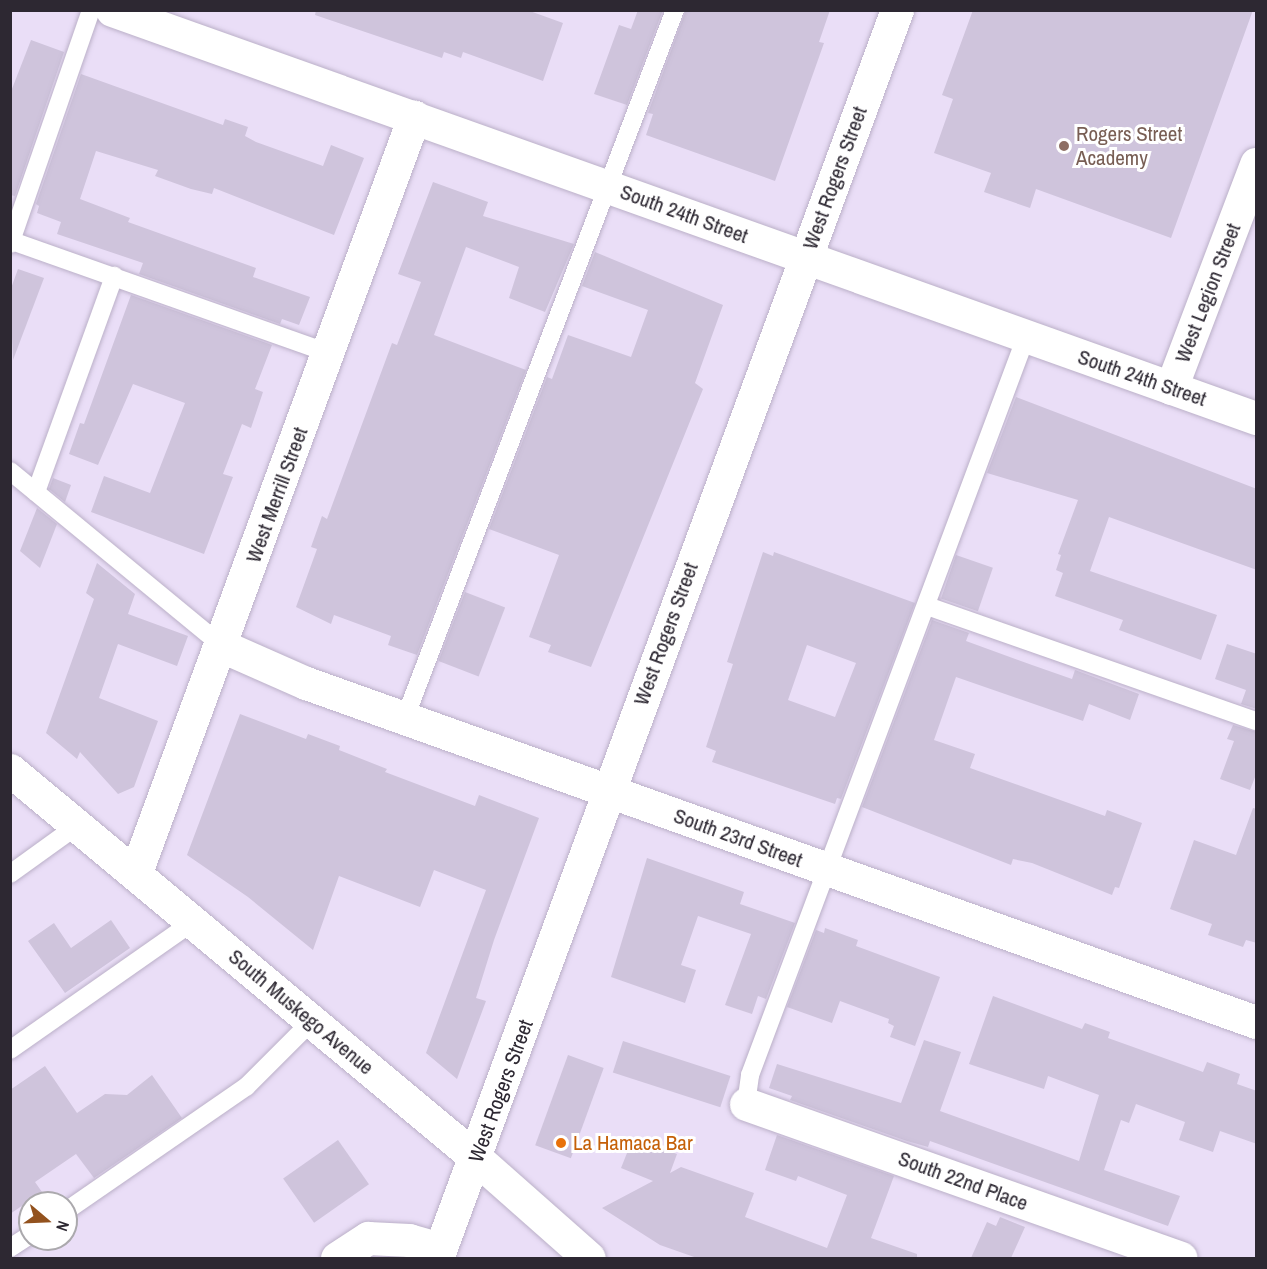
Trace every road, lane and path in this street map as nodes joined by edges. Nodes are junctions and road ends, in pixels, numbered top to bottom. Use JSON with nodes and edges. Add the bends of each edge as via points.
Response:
{"nodes":[{"id":1,"x":91,"y":10,"type":"edge"},
{"id":2,"x":112,"y":10,"type":"edge"},
{"id":3,"x":675,"y":10,"type":"edge"},
{"id":4,"x":897,"y":10,"type":"edge"},
{"id":5,"x":414,"y":117,"type":"junction"},
{"id":6,"x":1257,"y":164,"type":"edge"},
{"id":7,"x":607,"y":185,"type":"junction"},
{"id":8,"x":11,"y":242,"type":"edge"},
{"id":9,"x":805,"y":259,"type":"junction"},
{"id":10,"x":114,"y":276,"type":"junction"},
{"id":11,"x":1026,"y":337,"type":"junction"},
{"id":12,"x":328,"y":353,"type":"junction"},
{"id":13,"x":1172,"y":388,"type":"junction"},
{"id":14,"x":1257,"y":418,"type":"edge"},
{"id":15,"x":10,"y":471,"type":"edge"},
{"id":16,"x":36,"y":492,"type":"junction"},
{"id":17,"x":927,"y":606,"type":"junction"},
{"id":18,"x":222,"y":646,"type":"junction"},
{"id":19,"x":405,"y":718,"type":"junction"},
{"id":20,"x":1257,"y":722,"type":"edge"},
{"id":21,"x":10,"y":770,"type":"edge"},
{"id":22,"x":608,"y":792,"type":"junction"},
{"id":23,"x":78,"y":825,"type":"junction"},
{"id":24,"x":828,"y":870,"type":"junction"},
{"id":25,"x":136,"y":872,"type":"junction"},
{"id":26,"x":10,"y":874,"type":"edge"},
{"id":27,"x":193,"y":922,"type":"junction"},
{"id":28,"x":312,"y":1021,"type":"junction"},
{"id":29,"x":1257,"y":1022,"type":"edge"},
{"id":30,"x":10,"y":1050,"type":"edge"},
{"id":31,"x":746,"y":1104,"type":"joint"},
{"id":32,"x":477,"y":1159,"type":"junction"},
{"id":33,"x":78,"y":1203,"type":"edge"},
{"id":34,"x":439,"y":1254,"type":"edge"},
{"id":35,"x":337,"y":1258,"type":"edge"},
{"id":36,"x":590,"y":1258,"type":"edge"},
{"id":37,"x":1180,"y":1258,"type":"edge"}],
"edges":[{"from":1,"to":8,"type":"lane"},
{"from":2,"to":5,"type":"street","name":"South 24th Street"},
{"from":3,"to":7,"type":"lane"},
{"from":4,"to":9,"type":"street","name":"West Rogers Street"},
{"from":5,"to":7,"type":"street","name":"South 24th Street"},
{"from":5,"to":12,"type":"street","name":"West Merrill Street"},
{"from":6,"to":13,"type":"street","name":"West Legion Street"},
{"from":7,"to":9,"type":"street","name":"South 24th Street"},
{"from":7,"to":19,"type":"lane"},
{"from":8,"to":10,"type":"lane"},
{"from":9,"to":11,"type":"street","name":"South 24th Street"},
{"from":9,"to":22,"type":"street","name":"West Rogers Street"},
{"from":10,"to":12,"type":"lane"},
{"from":10,"to":16,"type":"lane"},
{"from":11,"to":13,"type":"street","name":"South 24th Street"},
{"from":11,"to":17,"type":"lane"},
{"from":12,"to":18,"type":"street","name":"West Merrill Street"},
{"from":13,"to":14,"type":"street","name":"South 24th Street"},
{"from":15,"to":16,"type":"lane"},
{"from":16,"to":18,"type":"lane"},
{"from":17,"to":20,"type":"lane"},
{"from":17,"to":24,"type":"lane"},
{"from":18,"to":19,"type":"street","name":"South 23rd Street","via":[[306,683]]},
{"from":18,"to":25,"type":"street","name":"West Merrill Street"},
{"from":19,"to":22,"type":"street","name":"South 23rd Street"},
{"from":21,"to":23,"type":"street","name":"South Muskego Avenue"},
{"from":22,"to":24,"type":"street","name":"South 23rd Street"},
{"from":22,"to":32,"type":"street","name":"West Rogers Street"},
{"from":23,"to":25,"type":"street","name":"South Muskego Avenue"},
{"from":23,"to":26,"type":"lane"},
{"from":24,"to":29,"type":"street","name":"South 23rd Street"},
{"from":24,"to":31,"type":"lane","via":[[750,1075]]},
{"from":25,"to":27,"type":"street","name":"South Muskego Avenue"},
{"from":27,"to":28,"type":"street","name":"South Muskego Avenue"},
{"from":27,"to":30,"type":"lane"},
{"from":28,"to":32,"type":"street","name":"South Muskego Avenue"},
{"from":28,"to":33,"type":"lane","via":[[246,1087]]},
{"from":31,"to":37,"type":"street","name":"South 22nd Place"},
{"from":32,"to":34,"type":"street","name":"West Rogers Street"},
{"from":32,"to":36,"type":"street","name":"South Muskego Avenue"},
{"from":34,"to":35,"type":"street","via":[[409,1240],[368,1238]]}]}
